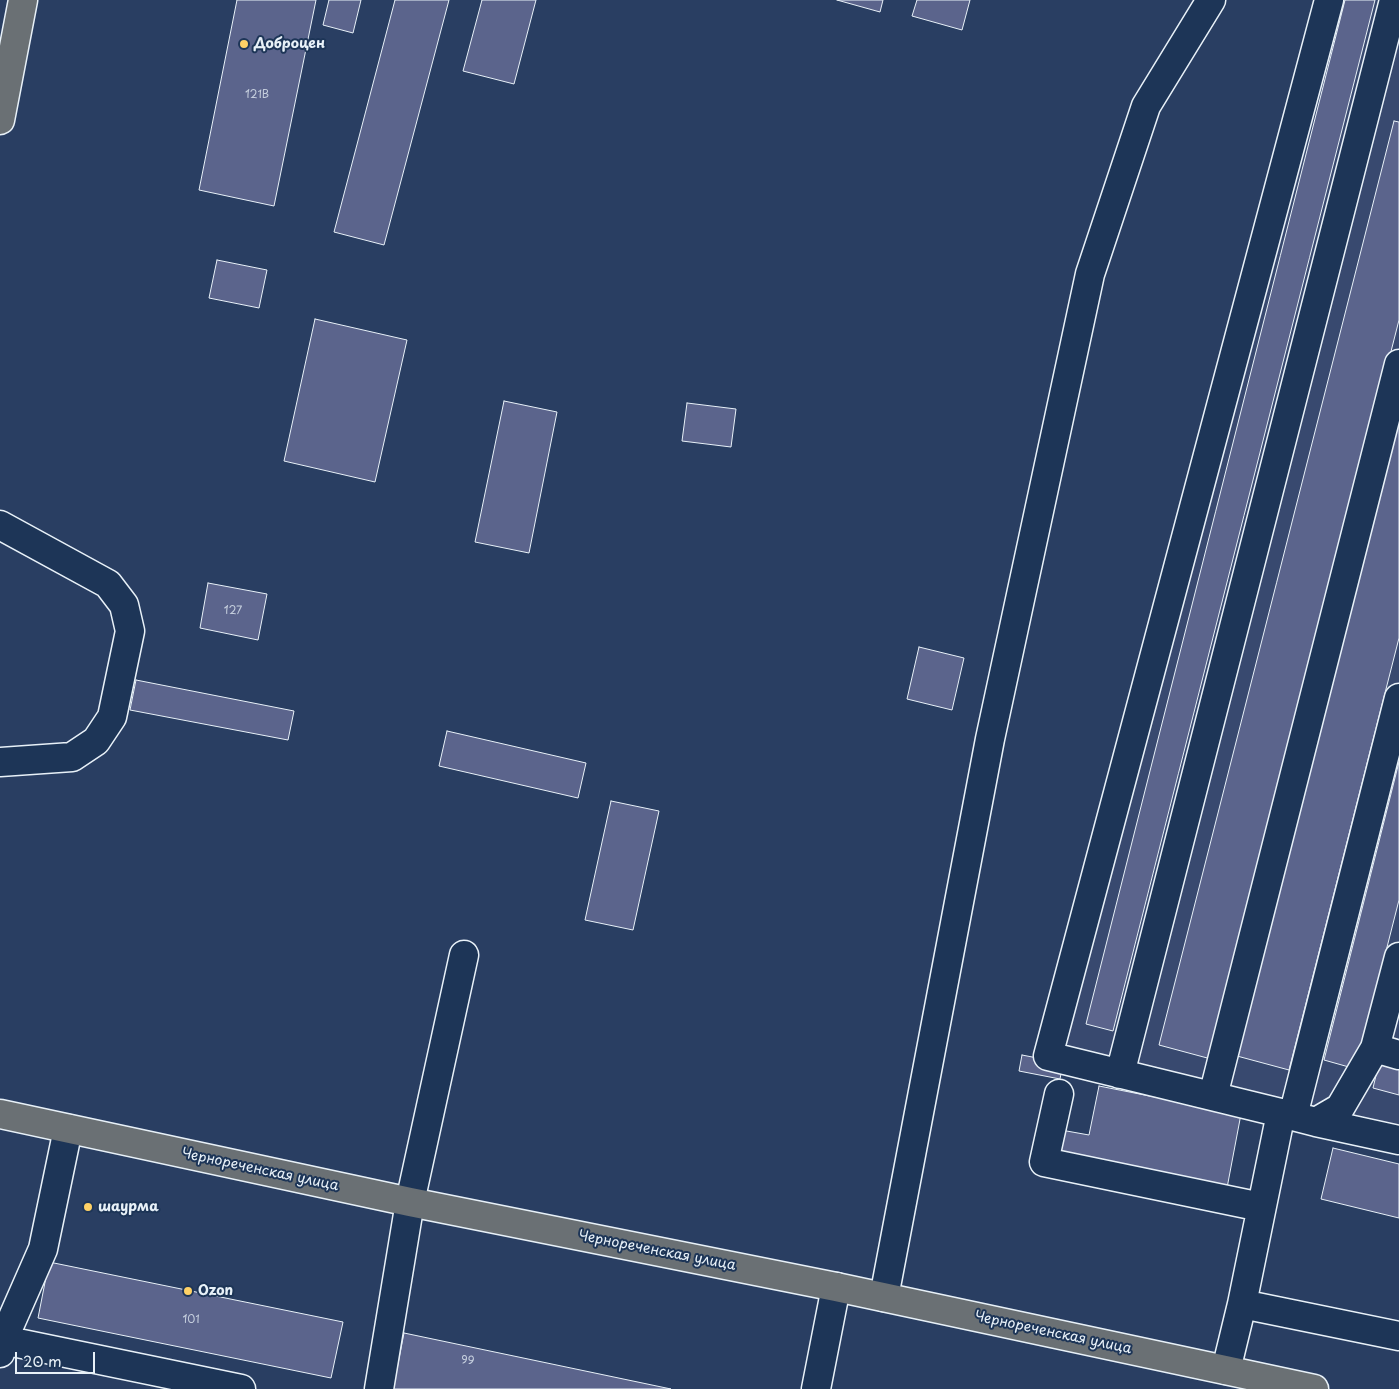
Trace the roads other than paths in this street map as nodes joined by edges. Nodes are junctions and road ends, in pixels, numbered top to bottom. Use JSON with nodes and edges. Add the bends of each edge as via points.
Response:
{"nodes":[{"id":1,"x":24,"y":0,"type":"edge"},
{"id":2,"x":1211,"y":0,"type":"edge"},
{"id":3,"x":1329,"y":0,"type":"edge"},
{"id":4,"x":1394,"y":0,"type":"edge"},
{"id":5,"x":0,"y":120,"type":"edge"},
{"id":6,"x":1399,"y":364,"type":"edge"},
{"id":7,"x":0,"y":525,"type":"edge"},
{"id":8,"x":1399,"y":698,"type":"edge"},
{"id":9,"x":0,"y":762,"type":"edge"},
{"id":10,"x":464,"y":955,"type":"dead end"},
{"id":11,"x":1399,"y":957,"type":"edge"},
{"id":12,"x":1387,"y":1052,"type":"edge"},
{"id":13,"x":1120,"y":1074,"type":"junction"},
{"id":14,"x":1059,"y":1094,"type":"dead end"},
{"id":15,"x":1213,"y":1096,"type":"junction"},
{"id":16,"x":0,"y":1114,"type":"edge"},
{"id":17,"x":1297,"y":1117,"type":"junction"},
{"id":18,"x":68,"y":1129,"type":"junction"},
{"id":19,"x":1399,"y":1140,"type":"edge"},
{"id":20,"x":410,"y":1202,"type":"junction"},
{"id":21,"x":1261,"y":1206,"type":"junction"},
{"id":22,"x":836,"y":1287,"type":"junction"},
{"id":23,"x":884,"y":1297,"type":"junction"},
{"id":24,"x":1242,"y":1304,"type":"junction"},
{"id":25,"x":1399,"y":1336,"type":"edge"},
{"id":26,"x":1,"y":1346,"type":"edge"},
{"id":27,"x":1226,"y":1370,"type":"junction"},
{"id":28,"x":241,"y":1389,"type":"edge"},
{"id":29,"x":379,"y":1389,"type":"edge"},
{"id":30,"x":816,"y":1389,"type":"edge"},
{"id":31,"x":1314,"y":1389,"type":"edge"}],
"edges":[{"from":1,"to":5,"type":"main road"},
{"from":2,"to":23,"type":"lane","via":[[1146,106],[1090,274],[990,739]]},
{"from":3,"to":13,"type":"lane","via":[[1048,1056]]},
{"from":4,"to":13,"type":"lane"},
{"from":6,"to":15,"type":"lane"},
{"from":7,"to":9,"type":"lane","via":[[108,584],[124,605],[130,631],[112,717],[96,741],[72,757]]},
{"from":8,"to":17,"type":"lane"},
{"from":10,"to":20,"type":"lane"},
{"from":11,"to":12,"type":"lane"},
{"from":12,"to":17,"type":"lane","via":[[1340,1108]]},
{"from":13,"to":15,"type":"lane"},
{"from":14,"to":21,"type":"lane","via":[[1044,1162]]},
{"from":15,"to":17,"type":"lane"},
{"from":16,"to":18,"type":"main road","name":"Чернореченская улица"},
{"from":17,"to":19,"type":"lane"},
{"from":17,"to":21,"type":"lane"},
{"from":18,"to":20,"type":"main road","name":"Чернореченская улица"},
{"from":18,"to":26,"type":"lane","via":[[43,1249]]},
{"from":20,"to":22,"type":"main road","name":"Чернореченская улица"},
{"from":20,"to":29,"type":"lane"},
{"from":21,"to":24,"type":"lane"},
{"from":22,"to":23,"type":"main road","name":"Чернореченская улица"},
{"from":22,"to":30,"type":"lane"},
{"from":23,"to":27,"type":"main road","name":"Чернореченская улица"},
{"from":24,"to":25,"type":"lane"},
{"from":24,"to":27,"type":"lane"},
{"from":26,"to":28,"type":"lane"},
{"from":27,"to":31,"type":"main road","name":"Чернореченская улица"}]}
